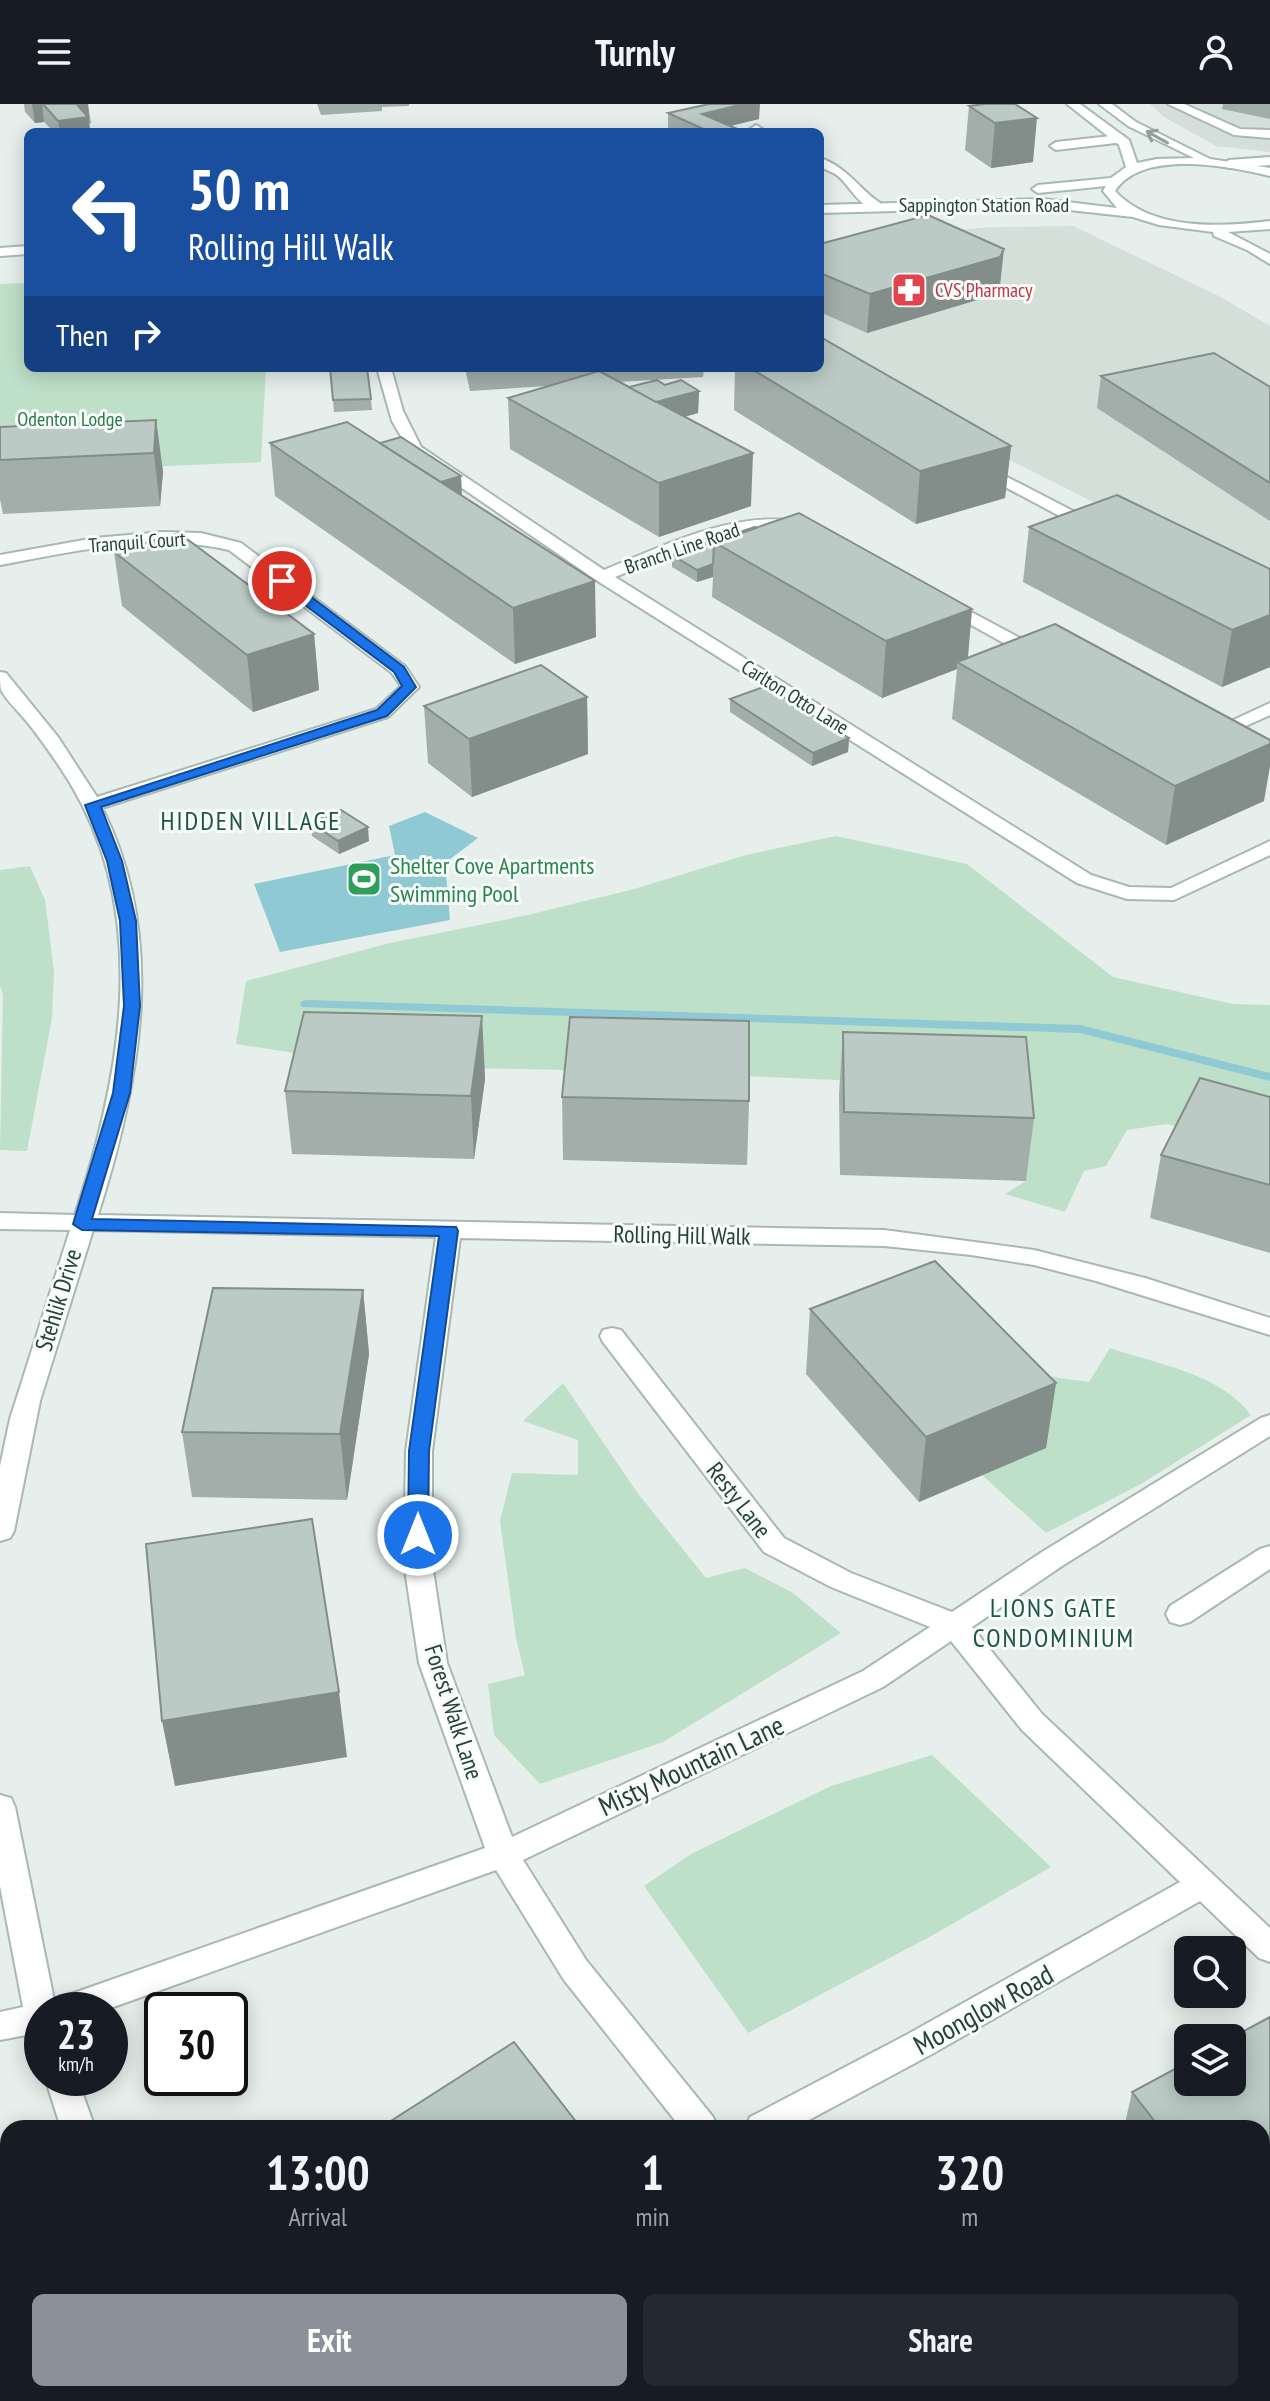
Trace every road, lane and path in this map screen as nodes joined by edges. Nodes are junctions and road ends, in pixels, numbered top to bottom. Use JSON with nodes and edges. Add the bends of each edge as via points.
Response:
{"nodes":[{"id":1,"x":1073,"y":104,"type":"edge"},
{"id":2,"x":1105,"y":104,"type":"edge"},
{"id":3,"x":1174,"y":104,"type":"edge"},
{"id":4,"x":1270,"y":134,"type":"edge"},
{"id":5,"x":1120,"y":139,"type":"junction"},
{"id":6,"x":1056,"y":146,"type":"dead end"},
{"id":7,"x":1270,"y":161,"type":"edge"},
{"id":8,"x":1213,"y":162,"type":"junction"},
{"id":9,"x":824,"y":164,"type":"edge"},
{"id":10,"x":1229,"y":164,"type":"junction"},
{"id":11,"x":1133,"y":169,"type":"junction"},
{"id":12,"x":1270,"y":172,"type":"edge"},
{"id":13,"x":1112,"y":182,"type":"junction"},
{"id":14,"x":876,"y":206,"type":"junction"},
{"id":15,"x":824,"y":209,"type":"edge"},
{"id":16,"x":1138,"y":214,"type":"junction"},
{"id":17,"x":1270,"y":225,"type":"edge"},
{"id":18,"x":1193,"y":226,"type":"junction"},
{"id":19,"x":24,"y":250,"type":"edge"},
{"id":20,"x":0,"y":252,"type":"edge"},
{"id":21,"x":1270,"y":260,"type":"edge"},
{"id":22,"x":385,"y":372,"type":"edge"},
{"id":23,"x":959,"y":456,"type":"edge"},
{"id":24,"x":826,"y":535,"type":"edge"},
{"id":25,"x":1109,"y":536,"type":"edge"},
{"id":26,"x":0,"y":560,"type":"edge"},
{"id":27,"x":602,"y":576,"type":"junction"},
{"id":28,"x":934,"y":597,"type":"edge"},
{"id":29,"x":1057,"y":666,"type":"edge"},
{"id":30,"x":0,"y":677,"type":"edge"},
{"id":31,"x":10,"y":704,"type":"edge"},
{"id":32,"x":1270,"y":708,"type":"edge"},
{"id":33,"x":1199,"y":746,"type":"edge"},
{"id":34,"x":92,"y":805,"type":"junction"},
{"id":35,"x":1270,"y":847,"type":"edge"},
{"id":36,"x":0,"y":1221,"type":"edge"},
{"id":37,"x":82,"y":1224,"type":"junction"},
{"id":38,"x":449,"y":1231,"type":"junction"},
{"id":39,"x":1270,"y":1327,"type":"edge"},
{"id":40,"x":612,"y":1336,"type":"dead end"},
{"id":41,"x":1270,"y":1424,"type":"edge"},
{"id":42,"x":0,"y":1531,"type":"edge"},
{"id":43,"x":1270,"y":1556,"type":"edge"},
{"id":44,"x":1180,"y":1614,"type":"dead end"},
{"id":45,"x":955,"y":1625,"type":"junction"},
{"id":46,"x":0,"y":1807,"type":"edge"},
{"id":47,"x":503,"y":1855,"type":"junction"},
{"id":48,"x":1202,"y":1885,"type":"junction"},
{"id":49,"x":1270,"y":1948,"type":"edge"},
{"id":50,"x":37,"y":1992,"type":"edge"},
{"id":51,"x":116,"y":1992,"type":"edge"},
{"id":52,"x":24,"y":2022,"type":"edge"},
{"id":53,"x":0,"y":2026,"type":"edge"},
{"id":54,"x":67,"y":2096,"type":"edge"},
{"id":55,"x":75,"y":2120,"type":"edge"},
{"id":56,"x":695,"y":2120,"type":"edge"},
{"id":57,"x":777,"y":2120,"type":"edge"}],
"edges":[{"from":1,"to":5,"type":"street"},
{"from":8,"to":2,"type":"street","one_way":true,"via":[[1169,144]]},
{"from":3,"to":4,"type":"street","via":[[1238,132]]},
{"from":5,"to":6,"type":"street"},
{"from":5,"to":11,"type":"street"},
{"from":7,"to":10,"type":"street"},
{"from":8,"to":10,"type":"street"},
{"from":8,"to":11,"type":"street"},
{"from":9,"to":14,"type":"street","via":[[842,173]]},
{"from":10,"to":12,"type":"street"},
{"from":11,"to":13,"type":"street"},
{"from":13,"to":14,"type":"street","name":"Sappington Station Road"},
{"from":13,"to":16,"type":"street","via":[[1109,191],[1115,200]]},
{"from":14,"to":15,"type":"street","name":"Sappington Station Road"},
{"from":14,"to":16,"type":"street","name":"Sappington Station Road","via":[[1068,203]]},
{"from":16,"to":18,"type":"street","name":"Sappington Station Road"},
{"from":17,"to":18,"type":"street"},
{"from":18,"to":21,"type":"street","via":[[1231,237]]},
{"from":19,"to":20,"type":"street"},
{"from":22,"to":27,"type":"street","name":"Carlton Otto Lane","via":[[394,412],[416,450]]},
{"from":23,"to":25,"type":"street"},
{"from":24,"to":27,"type":"street","name":"Branch Line Road","via":[[799,523],[738,526]]},
{"from":26,"to":34,"type":"street","name":"Tranquil Court","via":[[163,537],[235,546],[399,670],[410,687],[382,713]]},
{"from":27,"to":35,"type":"street","name":"Carlton Otto Lane","via":[[1084,879],[1127,893],[1174,894]]},
{"from":28,"to":29,"type":"street"},
{"from":30,"to":31,"type":"street","name":"Stehlik Drive"},
{"from":31,"to":34,"type":"street","name":"Stehlik Drive","via":[[61,753]]},
{"from":32,"to":33,"type":"street"},
{"from":34,"to":37,"type":"street","name":"Stehlik Drive","via":[[115,861],[128,921],[132,1006],[122,1093]]},
{"from":36,"to":37,"type":"street","name":"Rolling Hill Walk"},
{"from":37,"to":38,"type":"street","name":"Rolling Hill Walk"},
{"from":37,"to":42,"type":"street","name":"Stehlik Drive","via":[[31,1385]]},
{"from":38,"to":39,"type":"street","name":"Rolling Hill Walk","via":[[884,1238],[1000,1251],[1119,1279]]},
{"from":38,"to":47,"type":"street","name":"Forest Walk Lane","via":[[419,1451],[418,1563],[433,1663]]},
{"from":40,"to":45,"type":"street","name":"Resty Lane","via":[[774,1545],[841,1580]]},
{"from":41,"to":45,"type":"street","name":"Misty Mountain Lane"},
{"from":43,"to":44,"type":"street"},
{"from":45,"to":47,"type":"street","name":"Misty Mountain Lane","via":[[873,1679]]},
{"from":45,"to":48,"type":"street","via":[[1032,1722]]},
{"from":46,"to":50,"type":"street"},
{"from":47,"to":51,"type":"street","name":"Misty Mountain Lane"},
{"from":47,"to":56,"type":"street","via":[[575,1970]]},
{"from":48,"to":49,"type":"street"},
{"from":48,"to":57,"type":"street","name":"Moonglow Road"},
{"from":52,"to":53,"type":"street"},
{"from":54,"to":55,"type":"street"}]}
